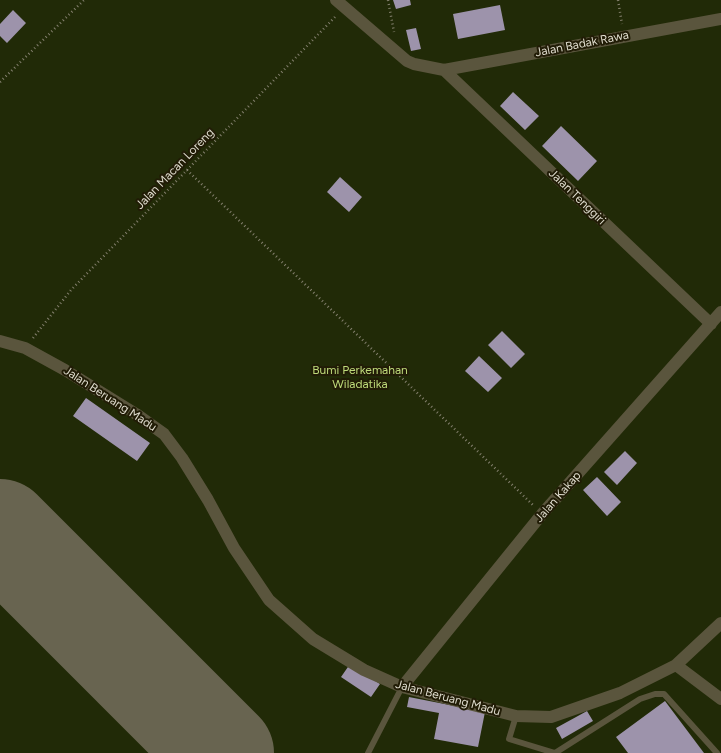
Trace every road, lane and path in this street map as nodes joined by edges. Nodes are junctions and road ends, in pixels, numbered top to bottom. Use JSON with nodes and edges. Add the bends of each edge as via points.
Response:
{"nodes":[{"id":1,"x":84,"y":0,"type":"edge"},
{"id":2,"x":388,"y":0,"type":"edge"},
{"id":3,"x":618,"y":0,"type":"edge"},
{"id":4,"x":340,"y":4,"type":"edge"},
{"id":5,"x":721,"y":19,"type":"edge"},
{"id":6,"x":624,"y":36,"type":"junction"},
{"id":7,"x":398,"y":55,"type":"junction"},
{"id":8,"x":444,"y":70,"type":"junction"},
{"id":9,"x":0,"y":82,"type":"edge"},
{"id":10,"x":187,"y":170,"type":"junction"},
{"id":11,"x":721,"y":312,"type":"edge"},
{"id":12,"x":711,"y":324,"type":"junction"},
{"id":13,"x":0,"y":341,"type":"edge"},
{"id":14,"x":25,"y":348,"type":"junction"},
{"id":15,"x":542,"y":514,"type":"junction"},
{"id":16,"x":721,"y":623,"type":"edge"},
{"id":17,"x":676,"y":665,"type":"junction"},
{"id":18,"x":402,"y":688,"type":"junction"},
{"id":19,"x":721,"y":699,"type":"edge"},
{"id":20,"x":516,"y":716,"type":"junction"},
{"id":21,"x":368,"y":753,"type":"edge"},
{"id":22,"x":717,"y":753,"type":"edge"}],
"edges":[{"from":1,"to":9,"type":"path"},
{"from":2,"to":7,"type":"path"},
{"from":3,"to":6,"type":"path"},
{"from":4,"to":7,"type":"street"},
{"from":4,"to":10,"type":"path","name":"Jalan Macan Loreng"},
{"from":5,"to":6,"type":"street","name":"Jalan Badak Rawa"},
{"from":6,"to":8,"type":"street","name":"Jalan Badak Rawa"},
{"from":7,"to":8,"type":"street","via":[[410,63]]},
{"from":8,"to":12,"type":"street","name":"Jalan Tenggiri"},
{"from":10,"to":14,"type":"path","name":"Jalan Macan Loreng","via":[[71,290]]},
{"from":10,"to":15,"type":"path"},
{"from":11,"to":12,"type":"street","name":"Jalan Kakap"},
{"from":12,"to":15,"type":"street","name":"Jalan Kakap"},
{"from":13,"to":14,"type":"street","name":"Jalan Beruang Madu"},
{"from":14,"to":18,"type":"street","name":"Jalan Beruang Madu","via":[[123,406],[164,434],[182,458],[234,548],[269,600],[313,639],[364,670]]},
{"from":15,"to":18,"type":"street","name":"Jalan Kakap"},
{"from":16,"to":17,"type":"street","name":"Jalan Beruang Madu"},
{"from":17,"to":19,"type":"street"},
{"from":17,"to":20,"type":"street","name":"Jalan Beruang Madu","via":[[620,693],[550,717]]},
{"from":18,"to":20,"type":"street","name":"Jalan Beruang Madu"},
{"from":18,"to":21,"type":"lane"},
{"from":20,"to":22,"type":"lane","via":[[509,739],[556,753],[640,699],[664,694]]}]}
